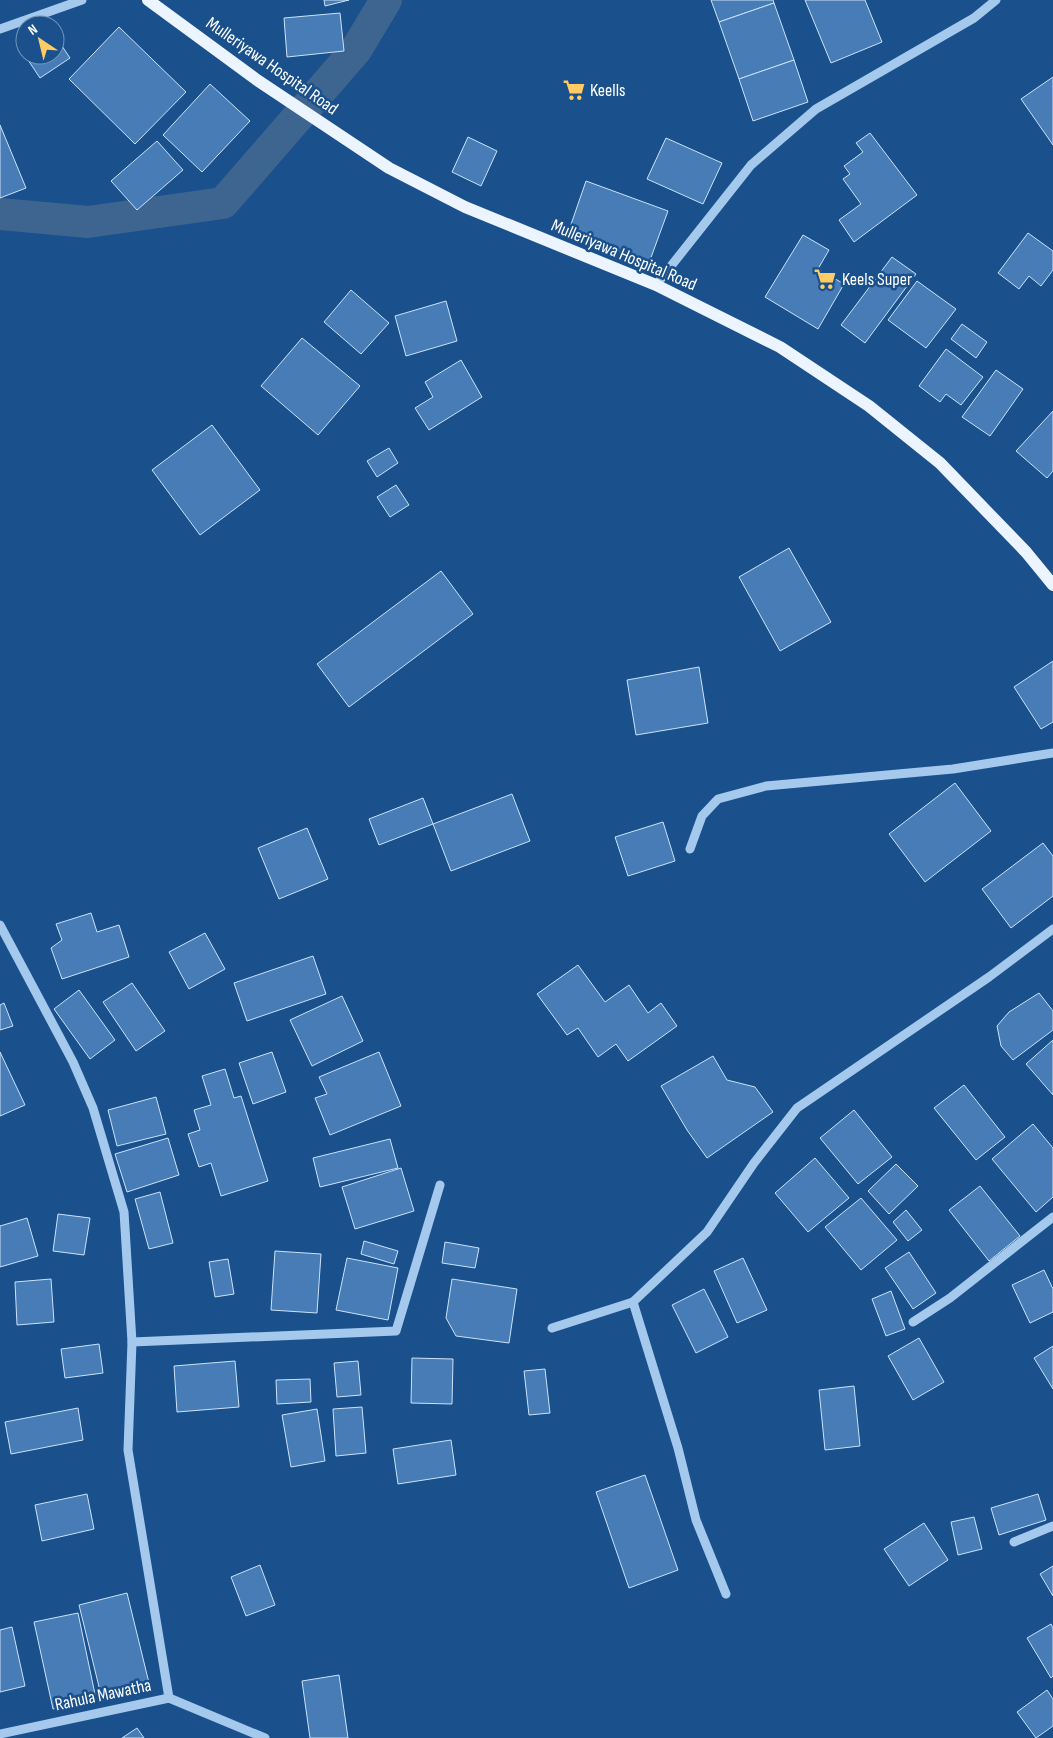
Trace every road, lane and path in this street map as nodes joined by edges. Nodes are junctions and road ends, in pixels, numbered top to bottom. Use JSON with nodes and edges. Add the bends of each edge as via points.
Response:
{"nodes":[{"id":1,"x":82,"y":0,"type":"edge"},
{"id":2,"x":148,"y":0,"type":"edge"},
{"id":3,"x":996,"y":0,"type":"edge"},
{"id":4,"x":0,"y":29,"type":"edge"},
{"id":5,"x":656,"y":284,"type":"junction"},
{"id":6,"x":1053,"y":585,"type":"edge"},
{"id":7,"x":1053,"y":753,"type":"edge"},
{"id":8,"x":690,"y":849,"type":"dead end"},
{"id":9,"x":0,"y":925,"type":"edge"},
{"id":10,"x":1053,"y":929,"type":"edge"},
{"id":11,"x":440,"y":1185,"type":"dead end"},
{"id":12,"x":1053,"y":1217,"type":"edge"},
{"id":13,"x":633,"y":1302,"type":"junction"},
{"id":14,"x":912,"y":1322,"type":"dead end"},
{"id":15,"x":552,"y":1328,"type":"dead end"},
{"id":16,"x":132,"y":1342,"type":"junction"},
{"id":17,"x":1053,"y":1526,"type":"edge"},
{"id":18,"x":1014,"y":1542,"type":"dead end"},
{"id":19,"x":726,"y":1594,"type":"dead end"},
{"id":20,"x":169,"y":1698,"type":"junction"},
{"id":21,"x":0,"y":1734,"type":"edge"},
{"id":22,"x":265,"y":1738,"type":"edge"}],
"edges":[{"from":1,"to":4,"type":"street"},
{"from":2,"to":5,"type":"main road","name":"Mulleriyawa Hospital Road","via":[[257,80],[390,168],[466,207]]},
{"from":3,"to":5,"type":"street","via":[[974,18],[824,104],[809,116],[751,165]]},
{"from":5,"to":6,"type":"main road","name":"Mulleriyawa Hospital Road","via":[[780,347],[869,406],[940,463],[1026,552]]},
{"from":7,"to":8,"type":"street","via":[[953,769],[766,786],[718,799],[702,816]]},
{"from":9,"to":16,"type":"street","via":[[73,1062],[93,1108],[124,1212]]},
{"from":10,"to":13,"type":"street","via":[[797,1108],[707,1232]]},
{"from":11,"to":16,"type":"street","via":[[396,1331]]},
{"from":12,"to":14,"type":"street","via":[[950,1298]]},
{"from":13,"to":15,"type":"street"},
{"from":13,"to":19,"type":"street","via":[[678,1448],[696,1520]]},
{"from":16,"to":20,"type":"street","via":[[128,1450]]},
{"from":17,"to":18,"type":"street"},
{"from":20,"to":21,"type":"street","name":"Rahula Mawatha"},
{"from":20,"to":22,"type":"street","name":"Rahula Mawatha"}]}
